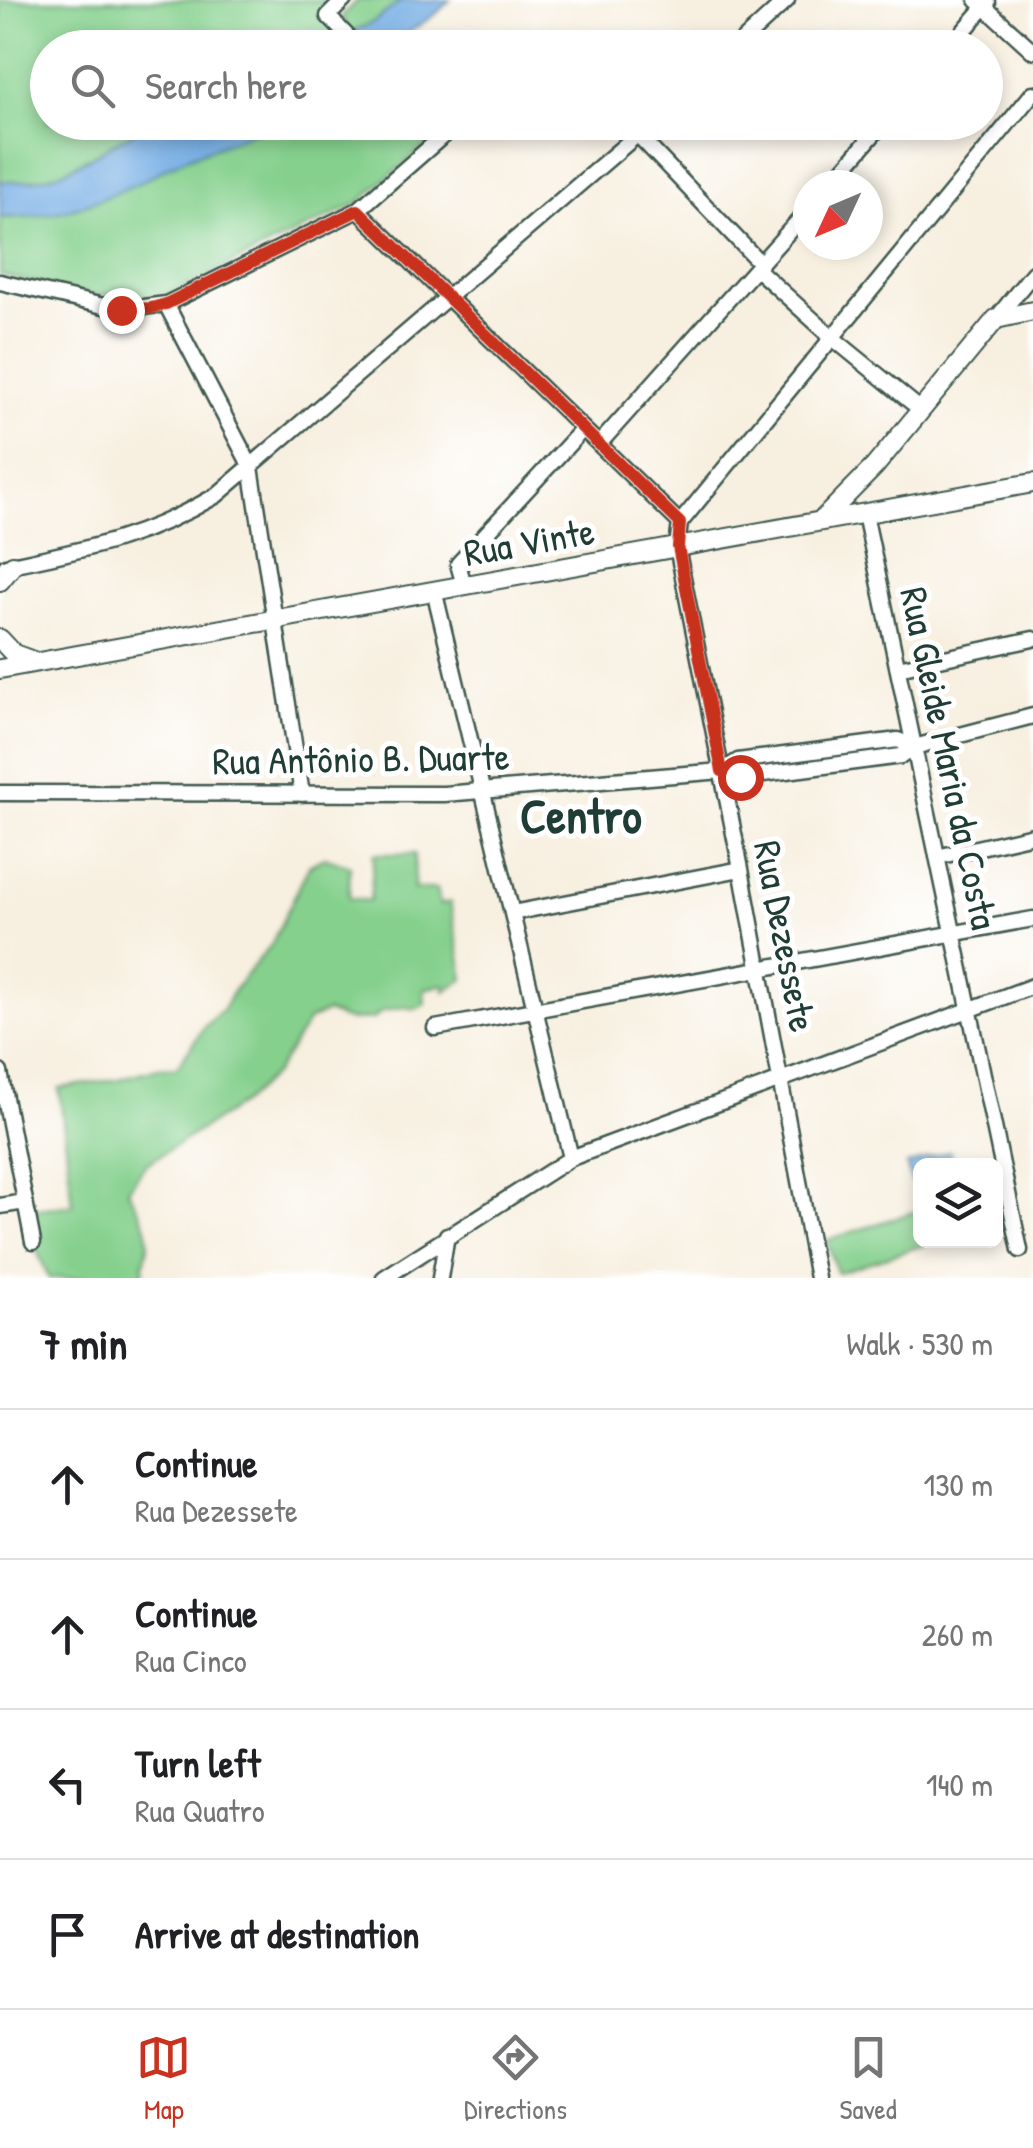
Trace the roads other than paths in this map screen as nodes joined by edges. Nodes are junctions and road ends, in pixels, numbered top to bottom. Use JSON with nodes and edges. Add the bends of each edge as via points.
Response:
{"nodes":[{"id":1,"x":344,"y":0,"type":"edge"},
{"id":2,"x":788,"y":0,"type":"edge"},
{"id":3,"x":984,"y":2,"type":"edge"},
{"id":4,"x":342,"y":30,"type":"edge"},
{"id":5,"x":755,"y":30,"type":"edge"},
{"id":6,"x":963,"y":30,"type":"edge"},
{"id":7,"x":1033,"y":51,"type":"edge"},
{"id":8,"x":1033,"y":93,"type":"edge"},
{"id":9,"x":1003,"y":130,"type":"edge"},
{"id":10,"x":439,"y":140,"type":"edge"},
{"id":11,"x":632,"y":140,"type":"edge"},
{"id":12,"x":643,"y":140,"type":"edge"},
{"id":13,"x":869,"y":140,"type":"edge"},
{"id":14,"x":995,"y":140,"type":"edge"},
{"id":15,"x":843,"y":170,"type":"edge"},
{"id":16,"x":358,"y":210,"type":"junction"},
{"id":17,"x":793,"y":227,"type":"edge"},
{"id":18,"x":759,"y":267,"type":"junction"},
{"id":19,"x":1033,"y":273,"type":"edge"},
{"id":20,"x":0,"y":282,"type":"edge"},
{"id":21,"x":449,"y":298,"type":"junction"},
{"id":22,"x":166,"y":304,"type":"junction"},
{"id":23,"x":1033,"y":311,"type":"edge"},
{"id":24,"x":996,"y":319,"type":"junction"},
{"id":25,"x":834,"y":339,"type":"junction"},
{"id":26,"x":921,"y":410,"type":"junction"},
{"id":27,"x":583,"y":429,"type":"junction"},
{"id":28,"x":599,"y":444,"type":"junction"},
{"id":29,"x":875,"y":466,"type":"junction"},
{"id":30,"x":252,"y":467,"type":"junction"},
{"id":31,"x":1033,"y":483,"type":"edge"},
{"id":32,"x":865,"y":514,"type":"junction"},
{"id":33,"x":820,"y":522,"type":"junction"},
{"id":34,"x":680,"y":523,"type":"junction"},
{"id":35,"x":678,"y":547,"type":"junction"},
{"id":36,"x":7,"y":566,"type":"edge"},
{"id":37,"x":0,"y":581,"type":"edge"},
{"id":38,"x":464,"y":585,"type":"junction"},
{"id":39,"x":434,"y":590,"type":"junction"},
{"id":40,"x":274,"y":619,"type":"junction"},
{"id":41,"x":0,"y":639,"type":"edge"},
{"id":42,"x":1033,"y":639,"type":"edge"},
{"id":43,"x":36,"y":662,"type":"junction"},
{"id":44,"x":898,"y":668,"type":"junction"},
{"id":45,"x":0,"y":669,"type":"edge"},
{"id":46,"x":1033,"y":716,"type":"edge"},
{"id":47,"x":914,"y":747,"type":"junction"},
{"id":48,"x":722,"y":771,"type":"junction"},
{"id":49,"x":483,"y":792,"type":"junction"},
{"id":50,"x":0,"y":793,"type":"edge"},
{"id":51,"x":302,"y":794,"type":"junction"},
{"id":52,"x":1033,"y":835,"type":"edge"},
{"id":53,"x":938,"y":858,"type":"junction"},
{"id":54,"x":742,"y":869,"type":"junction"},
{"id":55,"x":512,"y":913,"type":"junction"},
{"id":56,"x":1033,"y":918,"type":"edge"},
{"id":57,"x":954,"y":933,"type":"junction"},
{"id":58,"x":760,"y":968,"type":"junction"},
{"id":59,"x":1033,"y":986,"type":"edge"},
{"id":60,"x":969,"y":1009,"type":"junction"},
{"id":61,"x":535,"y":1010,"type":"junction"},
{"id":62,"x":435,"y":1028,"type":"dead end"},
{"id":63,"x":0,"y":1072,"type":"edge"},
{"id":64,"x":780,"y":1080,"type":"junction"},
{"id":65,"x":2,"y":1096,"type":"edge"},
{"id":66,"x":570,"y":1158,"type":"junction"},
{"id":67,"x":25,"y":1202,"type":"junction"},
{"id":68,"x":0,"y":1206,"type":"edge"},
{"id":69,"x":447,"y":1235,"type":"junction"},
{"id":70,"x":33,"y":1242,"type":"dead end"},
{"id":71,"x":1020,"y":1250,"type":"dead end"},
{"id":72,"x":384,"y":1278,"type":"edge"},
{"id":73,"x":440,"y":1278,"type":"edge"},
{"id":74,"x":816,"y":1278,"type":"edge"}],
"edges":[{"from":1,"to":4,"type":"street","via":[[328,16]]},
{"from":2,"to":5,"type":"street"},
{"from":3,"to":6,"type":"street"},
{"from":3,"to":7,"type":"street"},
{"from":8,"to":9,"type":"street"},
{"from":10,"to":16,"type":"street"},
{"from":11,"to":21,"type":"street"},
{"from":12,"to":18,"type":"street"},
{"from":13,"to":15,"type":"street"},
{"from":14,"to":25,"type":"street"},
{"from":16,"to":21,"type":"street"},
{"from":16,"to":22,"type":"street"},
{"from":17,"to":18,"type":"street"},
{"from":18,"to":25,"type":"street"},
{"from":18,"to":28,"type":"street"},
{"from":19,"to":24,"type":"street"},
{"from":20,"to":22,"type":"street","via":[[121,310]]},
{"from":21,"to":27,"type":"street"},
{"from":21,"to":30,"type":"street"},
{"from":22,"to":30,"type":"street"},
{"from":23,"to":24,"type":"main road"},
{"from":24,"to":26,"type":"main road"},
{"from":25,"to":26,"type":"street"},
{"from":25,"to":34,"type":"street"},
{"from":26,"to":29,"type":"main road"},
{"from":27,"to":28,"type":"street"},
{"from":27,"to":38,"type":"street","via":[[458,564]]},
{"from":28,"to":34,"type":"street"},
{"from":29,"to":32,"type":"main road"},
{"from":29,"to":33,"type":"main road"},
{"from":30,"to":36,"type":"street","via":[[192,510],[138,536]]},
{"from":30,"to":40,"type":"street"},
{"from":31,"to":32,"type":"main road","name":"Rua Vinte"},
{"from":32,"to":33,"type":"main road","name":"Rua Vinte"},
{"from":32,"to":44,"type":"street","name":"Rua Gleide Maria da Costa"},
{"from":33,"to":35,"type":"main road","name":"Rua Vinte"},
{"from":34,"to":35,"type":"street","name":"Rua Dezessete"},
{"from":35,"to":38,"type":"main road","name":"Rua Vinte"},
{"from":35,"to":48,"type":"street","name":"Rua Dezessete"},
{"from":36,"to":37,"type":"main road"},
{"from":38,"to":39,"type":"main road","name":"Rua Vinte"},
{"from":39,"to":40,"type":"main road","name":"Rua Vinte"},
{"from":39,"to":49,"type":"street"},
{"from":40,"to":43,"type":"main road","name":"Rua Vinte"},
{"from":40,"to":51,"type":"street"},
{"from":41,"to":43,"type":"main road","via":[[14,654]]},
{"from":42,"to":44,"type":"street"},
{"from":43,"to":45,"type":"main road","name":"Rua Vinte"},
{"from":44,"to":47,"type":"street","name":"Rua Gleide Maria da Costa"},
{"from":46,"to":47,"type":"street","name":"Rua Antônio B. Duarte"},
{"from":47,"to":48,"type":"street","name":"Rua Antônio B. Duarte","via":[[898,740],[738,761]]},
{"from":47,"to":53,"type":"street","name":"Rua Gleide Maria da Costa"},
{"from":48,"to":49,"type":"street","name":"Rua Antônio B. Duarte"},
{"from":48,"to":54,"type":"street","name":"Rua Dezessete"},
{"from":49,"to":51,"type":"street","name":"Rua Antônio B. Duarte"},
{"from":49,"to":55,"type":"street"},
{"from":50,"to":51,"type":"street","name":"Rua Antônio B. Duarte"},
{"from":52,"to":53,"type":"street"},
{"from":53,"to":57,"type":"street","name":"Rua Gleide Maria da Costa"},
{"from":54,"to":55,"type":"street"},
{"from":54,"to":58,"type":"street","name":"Rua Dezessete"},
{"from":55,"to":61,"type":"street"},
{"from":56,"to":57,"type":"street"},
{"from":57,"to":58,"type":"street"},
{"from":57,"to":60,"type":"street","name":"Rua Gleide Maria da Costa"},
{"from":58,"to":61,"type":"street"},
{"from":58,"to":64,"type":"street","name":"Rua Dezessete"},
{"from":59,"to":60,"type":"street"},
{"from":60,"to":64,"type":"street"},
{"from":60,"to":71,"type":"street","name":"Rua Gleide Maria da Costa"},
{"from":61,"to":62,"type":"street"},
{"from":61,"to":66,"type":"street"},
{"from":63,"to":65,"type":"street"},
{"from":64,"to":66,"type":"street"},
{"from":64,"to":74,"type":"street","name":"Rua Dezessete"},
{"from":65,"to":67,"type":"street"},
{"from":66,"to":69,"type":"street"},
{"from":67,"to":68,"type":"street"},
{"from":67,"to":70,"type":"street"},
{"from":69,"to":72,"type":"street"},
{"from":69,"to":73,"type":"street"}]}
